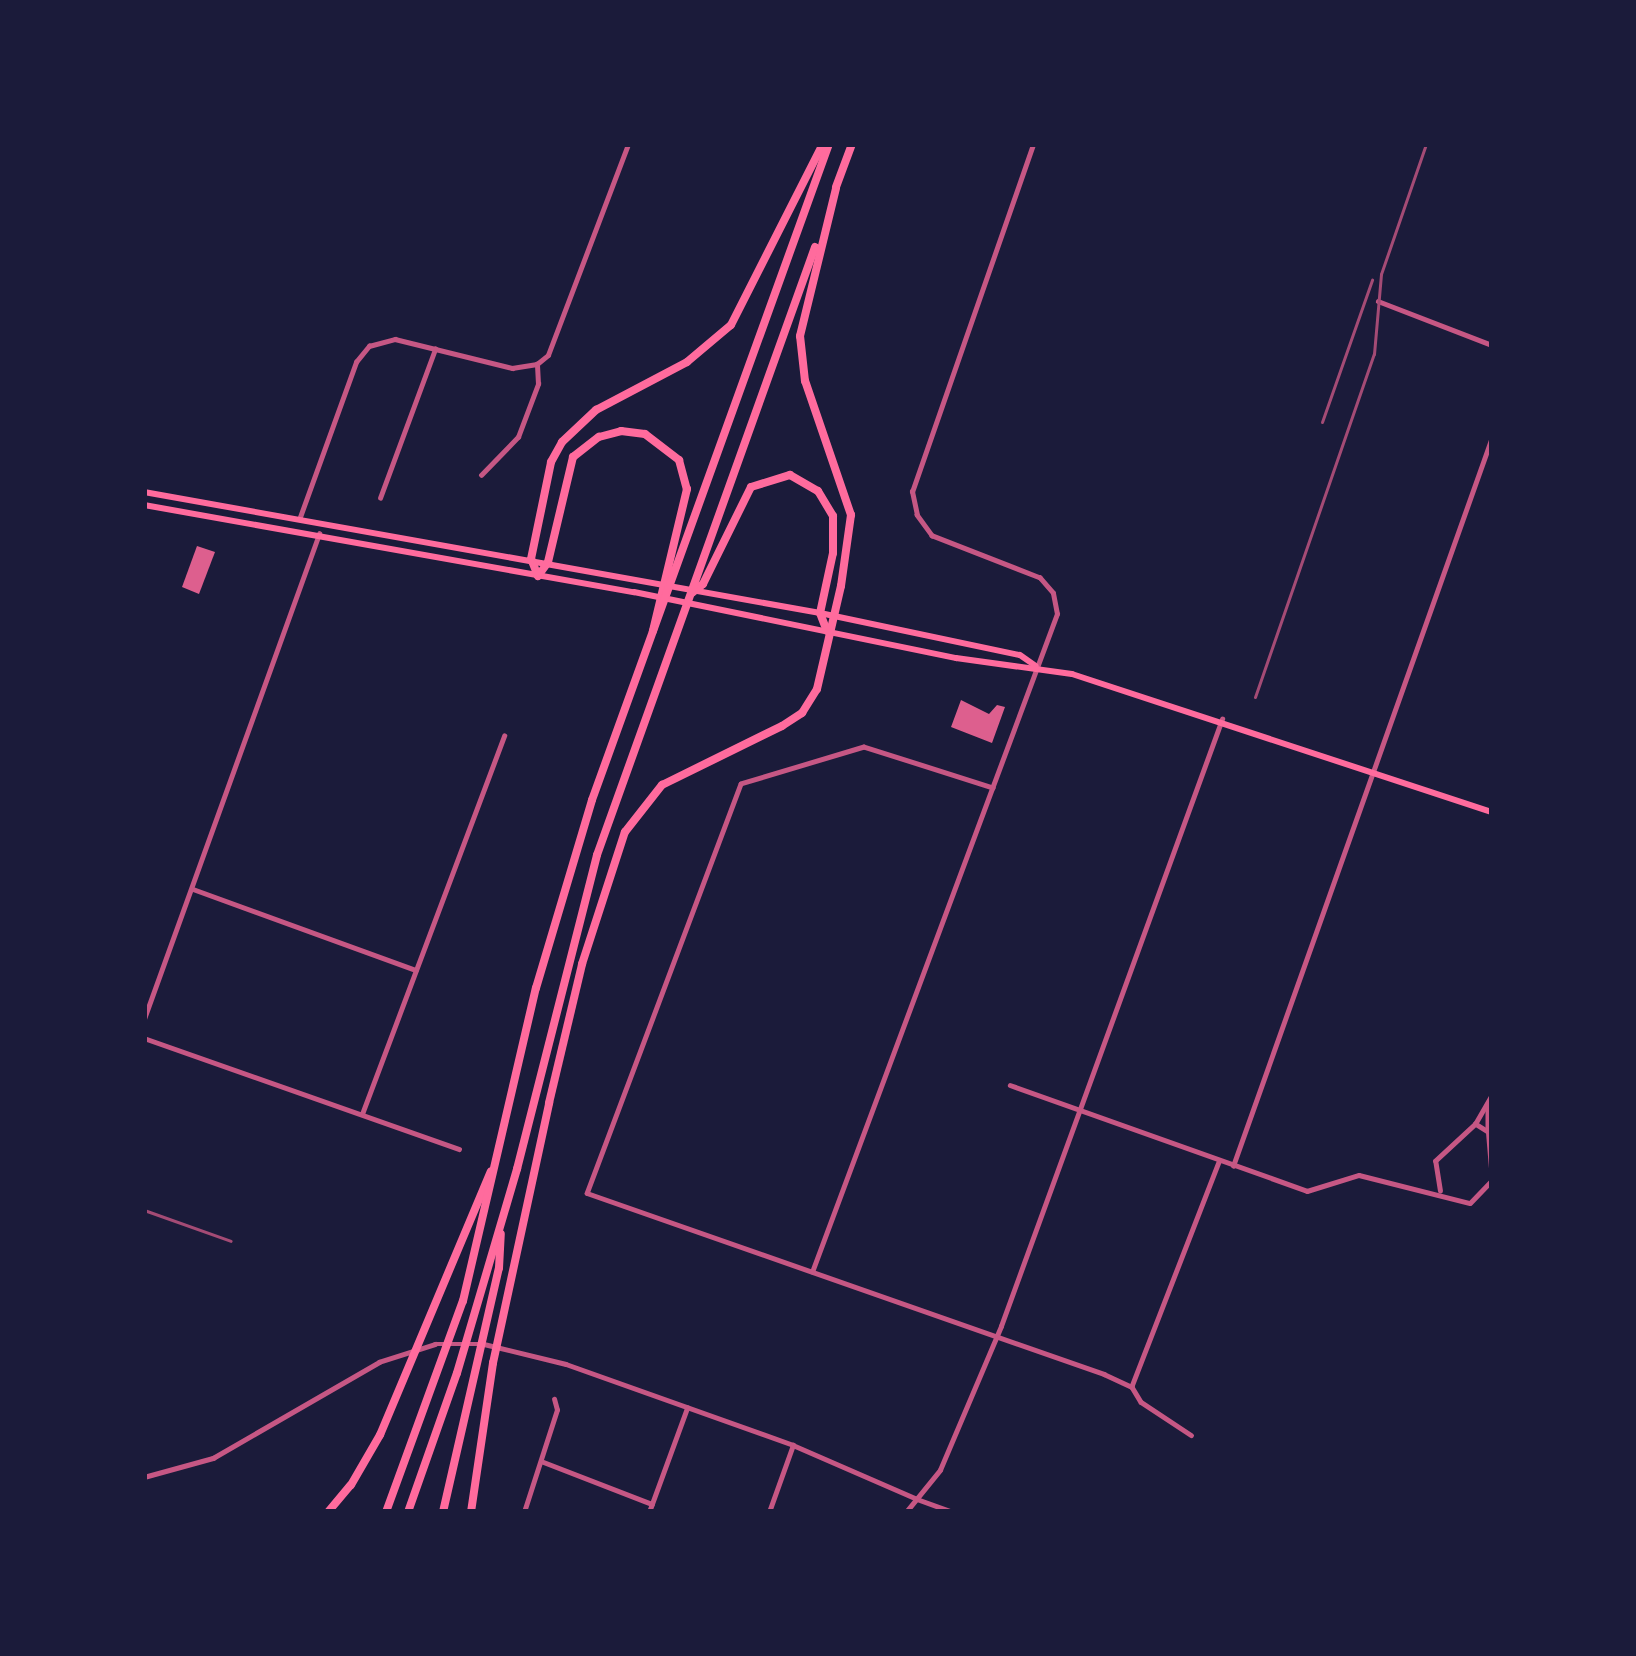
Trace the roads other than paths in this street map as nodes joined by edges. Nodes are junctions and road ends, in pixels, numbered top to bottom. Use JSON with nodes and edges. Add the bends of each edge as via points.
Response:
{"nodes":[{"id":1,"x":628,"y":144,"type":"edge"},
{"id":2,"x":826,"y":144,"type":"edge"},
{"id":3,"x":852,"y":144,"type":"edge"},
{"id":4,"x":1033,"y":144,"type":"edge"},
{"id":5,"x":836,"y":188,"type":"junction"},
{"id":6,"x":1378,"y":301,"type":"dead end"},
{"id":7,"x":1492,"y":345,"type":"edge"},
{"id":8,"x":435,"y":349,"type":"junction"},
{"id":9,"x":537,"y":364,"type":"junction"},
{"id":10,"x":1492,"y":436,"type":"edge"},
{"id":11,"x":481,"y":475,"type":"dead end"},
{"id":12,"x":144,"y":492,"type":"edge"},
{"id":13,"x":380,"y":498,"type":"dead end"},
{"id":14,"x":144,"y":505,"type":"edge"},
{"id":15,"x":301,"y":517,"type":"junction"},
{"id":16,"x":322,"y":520,"type":"junction"},
{"id":17,"x":319,"y":534,"type":"junction"},
{"id":18,"x":531,"y":559,"type":"junction"},
{"id":19,"x":548,"y":562,"type":"junction"},
{"id":20,"x":538,"y":576,"type":"junction"},
{"id":21,"x":691,"y":594,"type":"junction"},
{"id":22,"x":820,"y":613,"type":"junction"},
{"id":23,"x":835,"y":616,"type":"junction"},
{"id":24,"x":827,"y":631,"type":"junction"},
{"id":25,"x":652,"y":639,"type":"junction"},
{"id":26,"x":1039,"y":668,"type":"junction"},
{"id":27,"x":1222,"y":719,"type":"junction"},
{"id":28,"x":504,"y":736,"type":"dead end"},
{"id":29,"x":1375,"y":769,"type":"junction"},
{"id":30,"x":994,"y":788,"type":"junction"},
{"id":31,"x":1492,"y":812,"type":"edge"},
{"id":32,"x":193,"y":889,"type":"junction"},
{"id":33,"x":416,"y":970,"type":"junction"},
{"id":34,"x":144,"y":1019,"type":"edge"},
{"id":35,"x":144,"y":1038,"type":"edge"},
{"id":36,"x":1010,"y":1085,"type":"dead end"},
{"id":37,"x":1492,"y":1094,"type":"edge"},
{"id":38,"x":1488,"y":1106,"type":"junction"},
{"id":39,"x":1079,"y":1110,"type":"junction"},
{"id":40,"x":362,"y":1114,"type":"junction"},
{"id":41,"x":1475,"y":1124,"type":"junction"},
{"id":42,"x":1488,"y":1132,"type":"junction"},
{"id":43,"x":459,"y":1149,"type":"dead end"},
{"id":44,"x":499,"y":1153,"type":"junction"},
{"id":45,"x":1219,"y":1161,"type":"junction"},
{"id":46,"x":1233,"y":1166,"type":"junction"},
{"id":47,"x":1441,"y":1194,"type":"junction"},
{"id":48,"x":502,"y":1215,"type":"junction"},
{"id":49,"x":812,"y":1273,"type":"junction"},
{"id":50,"x":996,"y":1338,"type":"junction"},
{"id":51,"x":1132,"y":1387,"type":"junction"},
{"id":52,"x":554,"y":1399,"type":"dead end"},
{"id":53,"x":686,"y":1408,"type":"junction"},
{"id":54,"x":1191,"y":1435,"type":"dead end"},
{"id":55,"x":794,"y":1445,"type":"junction"},
{"id":56,"x":542,"y":1461,"type":"junction"},
{"id":57,"x":144,"y":1477,"type":"edge"},
{"id":58,"x":917,"y":1499,"type":"junction"},
{"id":59,"x":652,"y":1504,"type":"junction"},
{"id":60,"x":328,"y":1512,"type":"edge"},
{"id":61,"x":386,"y":1512,"type":"edge"},
{"id":62,"x":408,"y":1512,"type":"edge"},
{"id":63,"x":443,"y":1512,"type":"edge"},
{"id":64,"x":471,"y":1512,"type":"edge"},
{"id":65,"x":524,"y":1512,"type":"edge"},
{"id":66,"x":650,"y":1512,"type":"edge"},
{"id":67,"x":769,"y":1512,"type":"edge"},
{"id":68,"x":906,"y":1512,"type":"edge"},
{"id":69,"x":953,"y":1512,"type":"edge"}],
"edges":[{"from":1,"to":9,"type":"street","via":[[559,335]]},
{"from":2,"to":18,"type":"highway","via":[[730,325],[688,362],[596,410],[562,442]]},
{"from":2,"to":25,"type":"highway"},
{"from":3,"to":5,"type":"highway"},
{"from":4,"to":26,"type":"street","via":[[912,493],[921,524],[940,542],[1048,587],[1057,614]]},
{"from":5,"to":21,"type":"highway"},
{"from":5,"to":23,"type":"highway","via":[[800,336],[805,380],[851,515]]},
{"from":6,"to":7,"type":"street"},
{"from":8,"to":9,"type":"street","via":[[504,367]]},
{"from":8,"to":13,"type":"street"},
{"from":8,"to":15,"type":"street","via":[[388,339],[362,352]]},
{"from":9,"to":11,"type":"street","via":[[538,384],[518,436]]},
{"from":10,"to":29,"type":"street"},
{"from":12,"to":15,"type":"main road"},
{"from":14,"to":17,"type":"main road"},
{"from":15,"to":16,"type":"main road"},
{"from":16,"to":17,"type":"main road"},
{"from":16,"to":18,"type":"main road"},
{"from":17,"to":20,"type":"main road"},
{"from":17,"to":32,"type":"street"},
{"from":18,"to":19,"type":"main road"},
{"from":18,"to":20,"type":"highway"},
{"from":19,"to":20,"type":"highway"},
{"from":19,"to":22,"type":"main road"},
{"from":19,"to":25,"type":"highway","via":[[567,472],[580,450],[621,431],[666,446],[687,489]]},
{"from":20,"to":24,"type":"main road"},
{"from":21,"to":22,"type":"highway","via":[[751,488],[790,476],[818,491],[833,516]]},
{"from":21,"to":48,"type":"highway","via":[[574,931]]},
{"from":22,"to":23,"type":"main road"},
{"from":22,"to":24,"type":"highway"},
{"from":23,"to":24,"type":"highway"},
{"from":23,"to":26,"type":"main road","via":[[1020,655]]},
{"from":24,"to":26,"type":"main road"},
{"from":24,"to":64,"type":"highway","via":[[817,689],[802,713],[687,768],[662,785],[625,832],[549,1103],[493,1363]]},
{"from":25,"to":44,"type":"highway","via":[[568,875]]},
{"from":26,"to":27,"type":"main road"},
{"from":26,"to":30,"type":"street"},
{"from":27,"to":29,"type":"main road"},
{"from":27,"to":39,"type":"street"},
{"from":28,"to":33,"type":"street"},
{"from":29,"to":31,"type":"main road"},
{"from":29,"to":46,"type":"street"},
{"from":30,"to":49,"type":"street"},
{"from":30,"to":49,"type":"street","via":[[864,747],[741,784],[587,1193]]},
{"from":32,"to":33,"type":"street"},
{"from":32,"to":34,"type":"street"},
{"from":33,"to":40,"type":"street"},
{"from":35,"to":40,"type":"street"},
{"from":36,"to":39,"type":"street"},
{"from":37,"to":38,"type":"street"},
{"from":38,"to":41,"type":"street"},
{"from":38,"to":42,"type":"street"},
{"from":39,"to":45,"type":"street"},
{"from":39,"to":50,"type":"street"},
{"from":40,"to":43,"type":"street"},
{"from":41,"to":42,"type":"street"},
{"from":41,"to":47,"type":"street","via":[[1435,1161]]},
{"from":42,"to":47,"type":"street","via":[[1492,1180],[1484,1192],[1470,1203]]},
{"from":44,"to":60,"type":"highway","via":[[380,1435]]},
{"from":44,"to":61,"type":"highway","via":[[463,1301]]},
{"from":45,"to":46,"type":"street"},
{"from":45,"to":51,"type":"street"},
{"from":46,"to":47,"type":"street","via":[[1307,1191],[1359,1175]]},
{"from":48,"to":62,"type":"highway"},
{"from":48,"to":63,"type":"highway","via":[[499,1268]]},
{"from":49,"to":50,"type":"street"},
{"from":50,"to":51,"type":"street"},
{"from":50,"to":58,"type":"street","via":[[940,1470]]},
{"from":51,"to":54,"type":"street"},
{"from":52,"to":56,"type":"street"},
{"from":53,"to":55,"type":"street"},
{"from":53,"to":57,"type":"street","via":[[518,1348],[435,1344],[379,1362],[213,1458]]},
{"from":53,"to":59,"type":"street"},
{"from":55,"to":58,"type":"street"},
{"from":55,"to":67,"type":"street"},
{"from":56,"to":59,"type":"street"},
{"from":56,"to":65,"type":"street"},
{"from":58,"to":68,"type":"street"},
{"from":58,"to":69,"type":"street"},
{"from":59,"to":66,"type":"street"}]}
